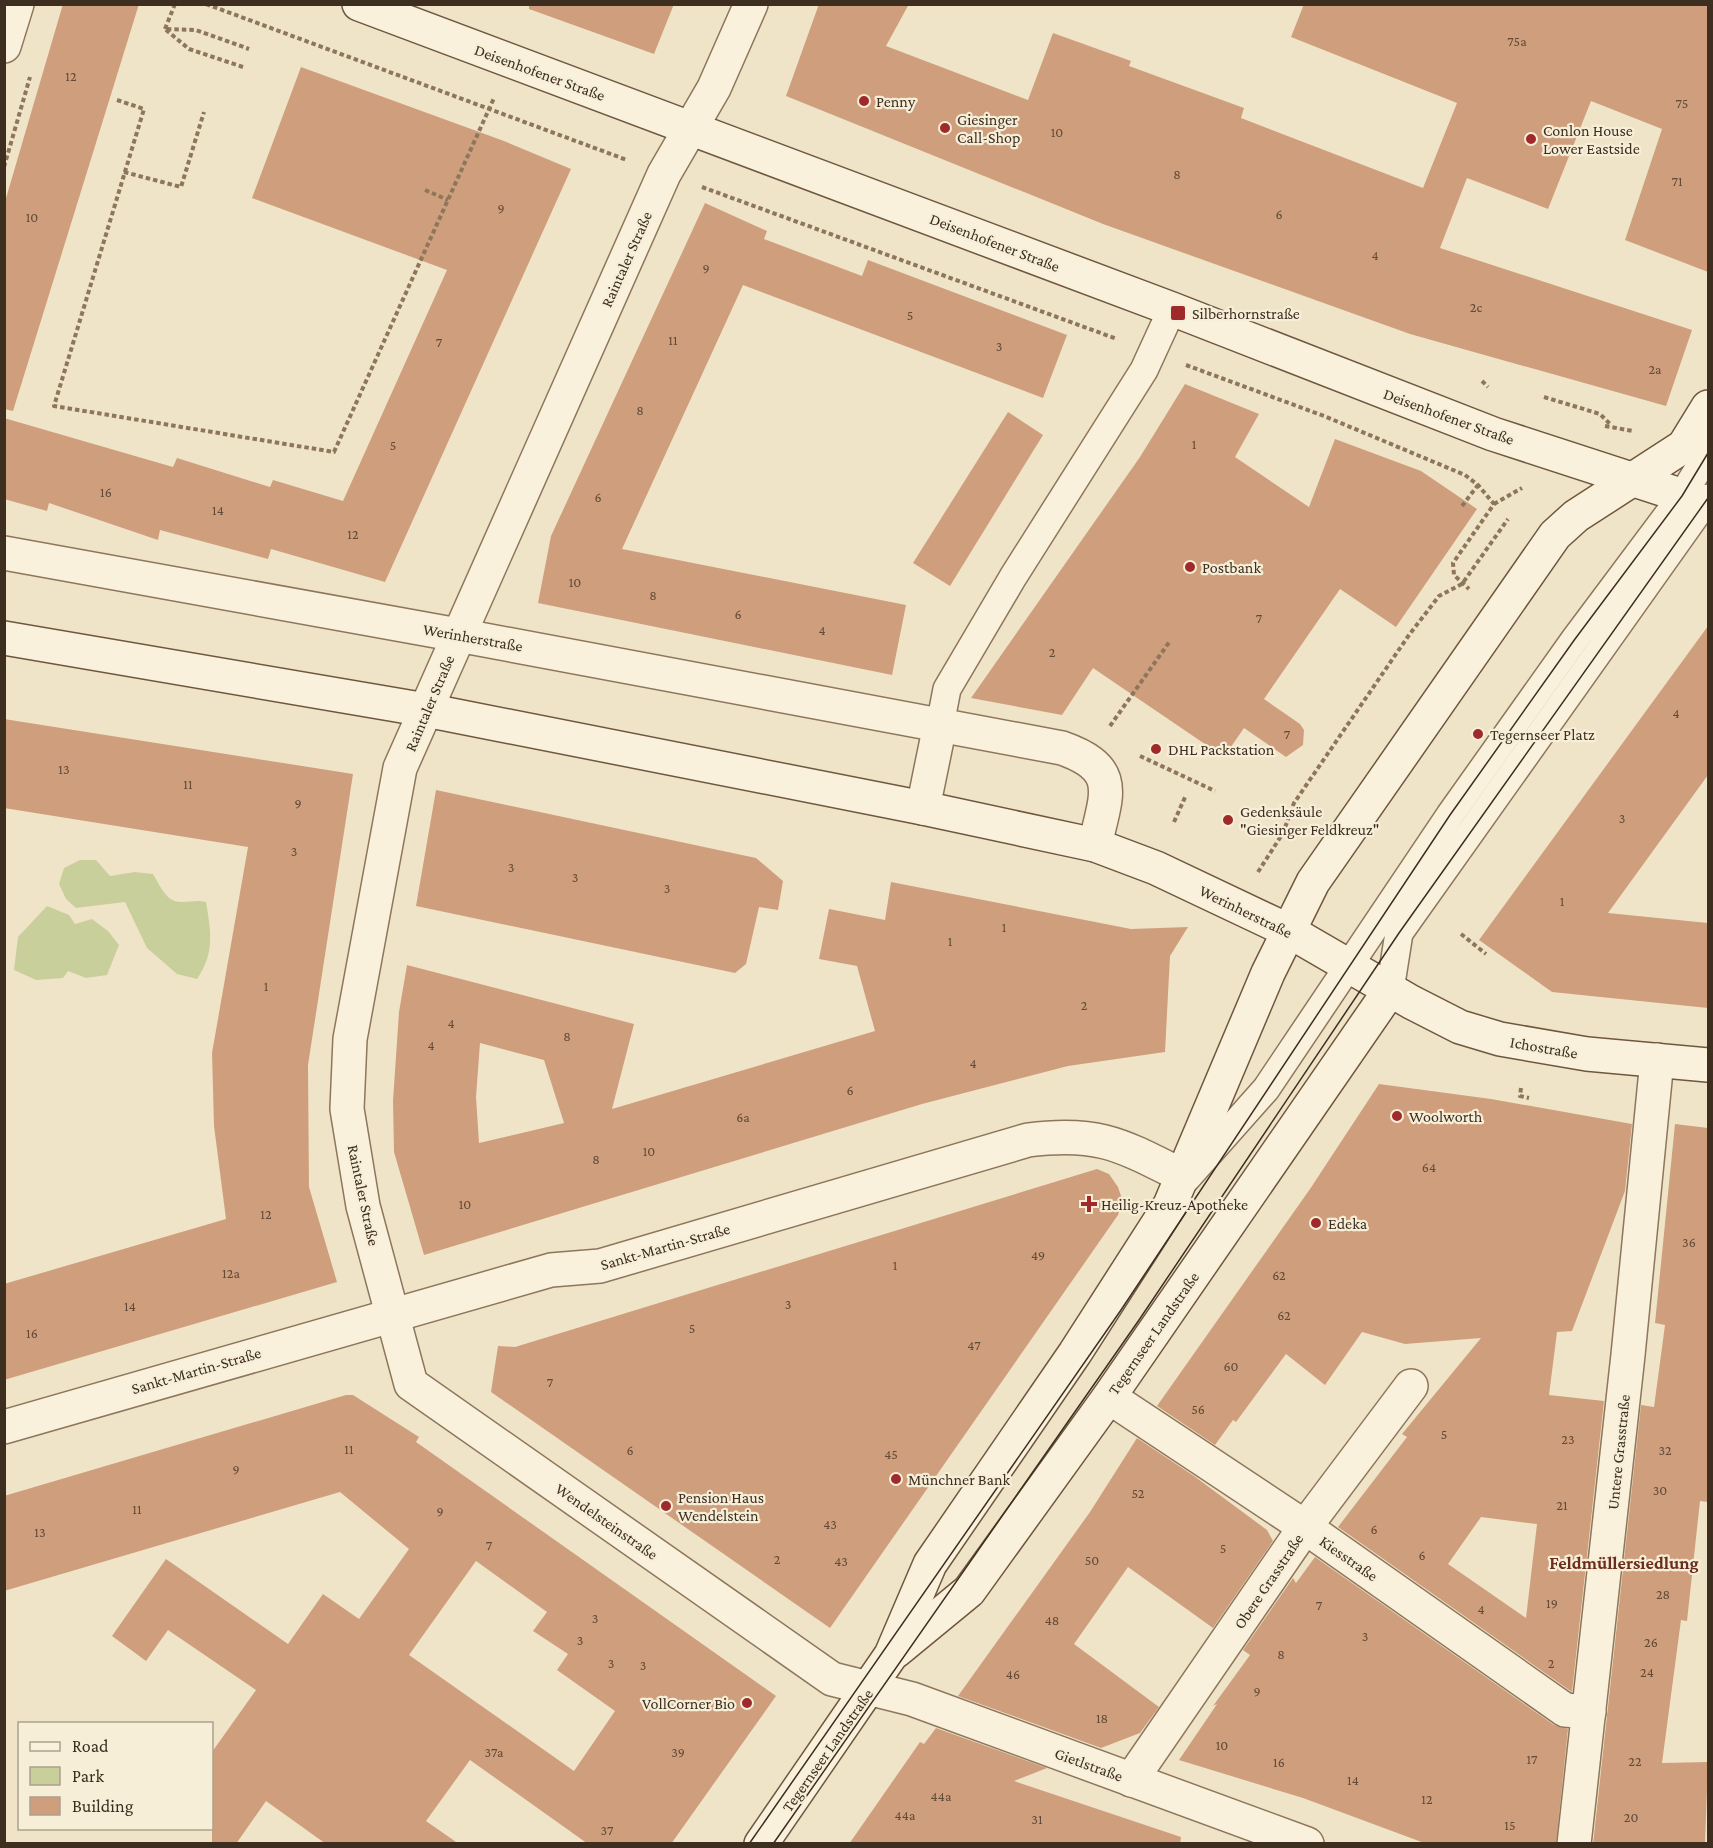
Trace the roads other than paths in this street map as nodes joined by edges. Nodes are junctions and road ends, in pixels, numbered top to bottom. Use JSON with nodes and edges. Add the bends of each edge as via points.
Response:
{"nodes":[{"id":1,"x":17,"y":4,"type":"edge"},
{"id":2,"x":359,"y":4,"type":"edge"},
{"id":3,"x":751,"y":4,"type":"edge"},
{"id":4,"x":4,"y":46,"type":"edge"},
{"id":5,"x":692,"y":127,"type":"junction"},
{"id":6,"x":1172,"y":309,"type":"junction"},
{"id":7,"x":1708,"y":407,"type":"edge"},
{"id":8,"x":1708,"y":453,"type":"edge"},
{"id":9,"x":1632,"y":479,"type":"junction"},
{"id":10,"x":1701,"y":500,"type":"edge"},
{"id":11,"x":4,"y":553,"type":"edge"},
{"id":12,"x":458,"y":634,"type":"junction"},
{"id":13,"x":4,"y":638,"type":"edge"},
{"id":14,"x":426,"y":710,"type":"junction"},
{"id":15,"x":940,"y":725,"type":"junction"},
{"id":16,"x":922,"y":808,"type":"junction"},
{"id":17,"x":1095,"y":846,"type":"junction"},
{"id":18,"x":1287,"y":930,"type":"junction"},
{"id":19,"x":1348,"y":965,"type":"junction"},
{"id":20,"x":1390,"y":990,"type":"junction"},
{"id":21,"x":1658,"y":1060,"type":"junction"},
{"id":22,"x":1708,"y":1065,"type":"edge"},
{"id":23,"x":1180,"y":1183,"type":"junction"},
{"id":24,"x":393,"y":1313,"type":"junction"},
{"id":25,"x":1411,"y":1386,"type":"dead end"},
{"id":26,"x":1109,"y":1397,"type":"junction"},
{"id":27,"x":4,"y":1427,"type":"edge"},
{"id":28,"x":1305,"y":1527,"type":"junction"},
{"id":29,"x":891,"y":1655,"type":"junction"},
{"id":30,"x":870,"y":1688,"type":"junction"},
{"id":31,"x":1589,"y":1712,"type":"junction"},
{"id":32,"x":1131,"y":1780,"type":"junction"},
{"id":33,"x":761,"y":1844,"type":"edge"},
{"id":34,"x":1307,"y":1844,"type":"edge"},
{"id":35,"x":1574,"y":1844,"type":"edge"}],
"edges":[{"from":1,"to":4,"type":"street"},
{"from":2,"to":5,"type":"street","name":"Deisenhofener Straße"},
{"from":3,"to":5,"type":"street","name":"Raintaler Straße"},
{"from":5,"to":6,"type":"street","name":"Deisenhofener Straße"},
{"from":5,"to":12,"type":"street","name":"Raintaler Straße","via":[[664,174]]},
{"from":6,"to":9,"type":"street","name":"Deisenhofener Straße","via":[[1493,434]]},
{"from":6,"to":15,"type":"lane","via":[[1143,370],[947,689]]},
{"from":7,"to":9,"type":"street","via":[[1684,446]]},
{"from":8,"to":10,"type":"lane"},
{"from":9,"to":10,"type":"street"},
{"from":9,"to":18,"type":"street","via":[[1576,516],[1555,535],[1312,882]]},
{"from":10,"to":19,"type":"lane","via":[[1469,787]]},
{"from":10,"to":20,"type":"lane","via":[[1400,933]]},
{"from":11,"to":12,"type":"street","name":"Werinherstraße"},
{"from":12,"to":14,"type":"street","name":"Raintaler Straße"},
{"from":12,"to":15,"type":"street","name":"Werinherstraße"},
{"from":13,"to":14,"type":"street","name":"Werinherstraße"},
{"from":14,"to":16,"type":"street","name":"Werinherstraße"},
{"from":14,"to":24,"type":"street","name":"Raintaler Straße","via":[[400,768],[350,1039],[349,1119],[363,1206]]},
{"from":15,"to":16,"type":"street"},
{"from":15,"to":17,"type":"street","name":"Werinherstraße","via":[[1062,748],[1084,756],[1100,769],[1107,790]]},
{"from":16,"to":17,"type":"street","name":"Werinherstraße"},
{"from":17,"to":18,"type":"street","name":"Werinherstraße","via":[[1156,868]]},
{"from":18,"to":19,"type":"street","name":"Werinherstraße"},
{"from":18,"to":23,"type":"street","name":"Tegernseer Landstraße"},
{"from":19,"to":20,"type":"street","name":"Werinherstraße"},
{"from":19,"to":23,"type":"lane","via":[[1266,1089]]},
{"from":20,"to":21,"type":"street","name":"Ichostraße","via":[[1460,1027],[1500,1039],[1587,1054]]},
{"from":20,"to":26,"type":"street","name":"Tegernseer Landstraße"},
{"from":21,"to":22,"type":"street","name":"Ichostraße"},
{"from":21,"to":31,"type":"street","name":"Untere Grasstraße"},
{"from":23,"to":24,"type":"street","name":"Sankt-Martin-Straße","via":[[1125,1147],[1095,1138],[1061,1136],[1028,1140],[600,1266],[551,1270]]},
{"from":23,"to":29,"type":"street","name":"Tegernseer Landstraße","via":[[1146,1244],[1075,1353],[930,1564]]},
{"from":24,"to":27,"type":"street","name":"Sankt-Martin-Straße"},
{"from":24,"to":30,"type":"street","name":"Wendelsteinstraße","via":[[411,1384],[832,1679]]},
{"from":25,"to":28,"type":"street","name":"Obere Grasstraße"},
{"from":26,"to":28,"type":"street","name":"Kiesstraße"},
{"from":26,"to":29,"type":"street","name":"Tegernseer Landstraße","via":[[969,1591]]},
{"from":28,"to":31,"type":"street","name":"Kiesstraße","via":[[1564,1710]]},
{"from":28,"to":32,"type":"street","name":"Obere Grasstraße"},
{"from":29,"to":30,"type":"street","name":"Tegernseer Landstraße"},
{"from":30,"to":32,"type":"street","name":"Gietlstraße","via":[[912,1698]]},
{"from":30,"to":33,"type":"street","name":"Tegernseer Landstraße"},
{"from":31,"to":35,"type":"street","name":"Untere Grasstraße"},
{"from":32,"to":34,"type":"street","name":"Gietlstraße"}]}
